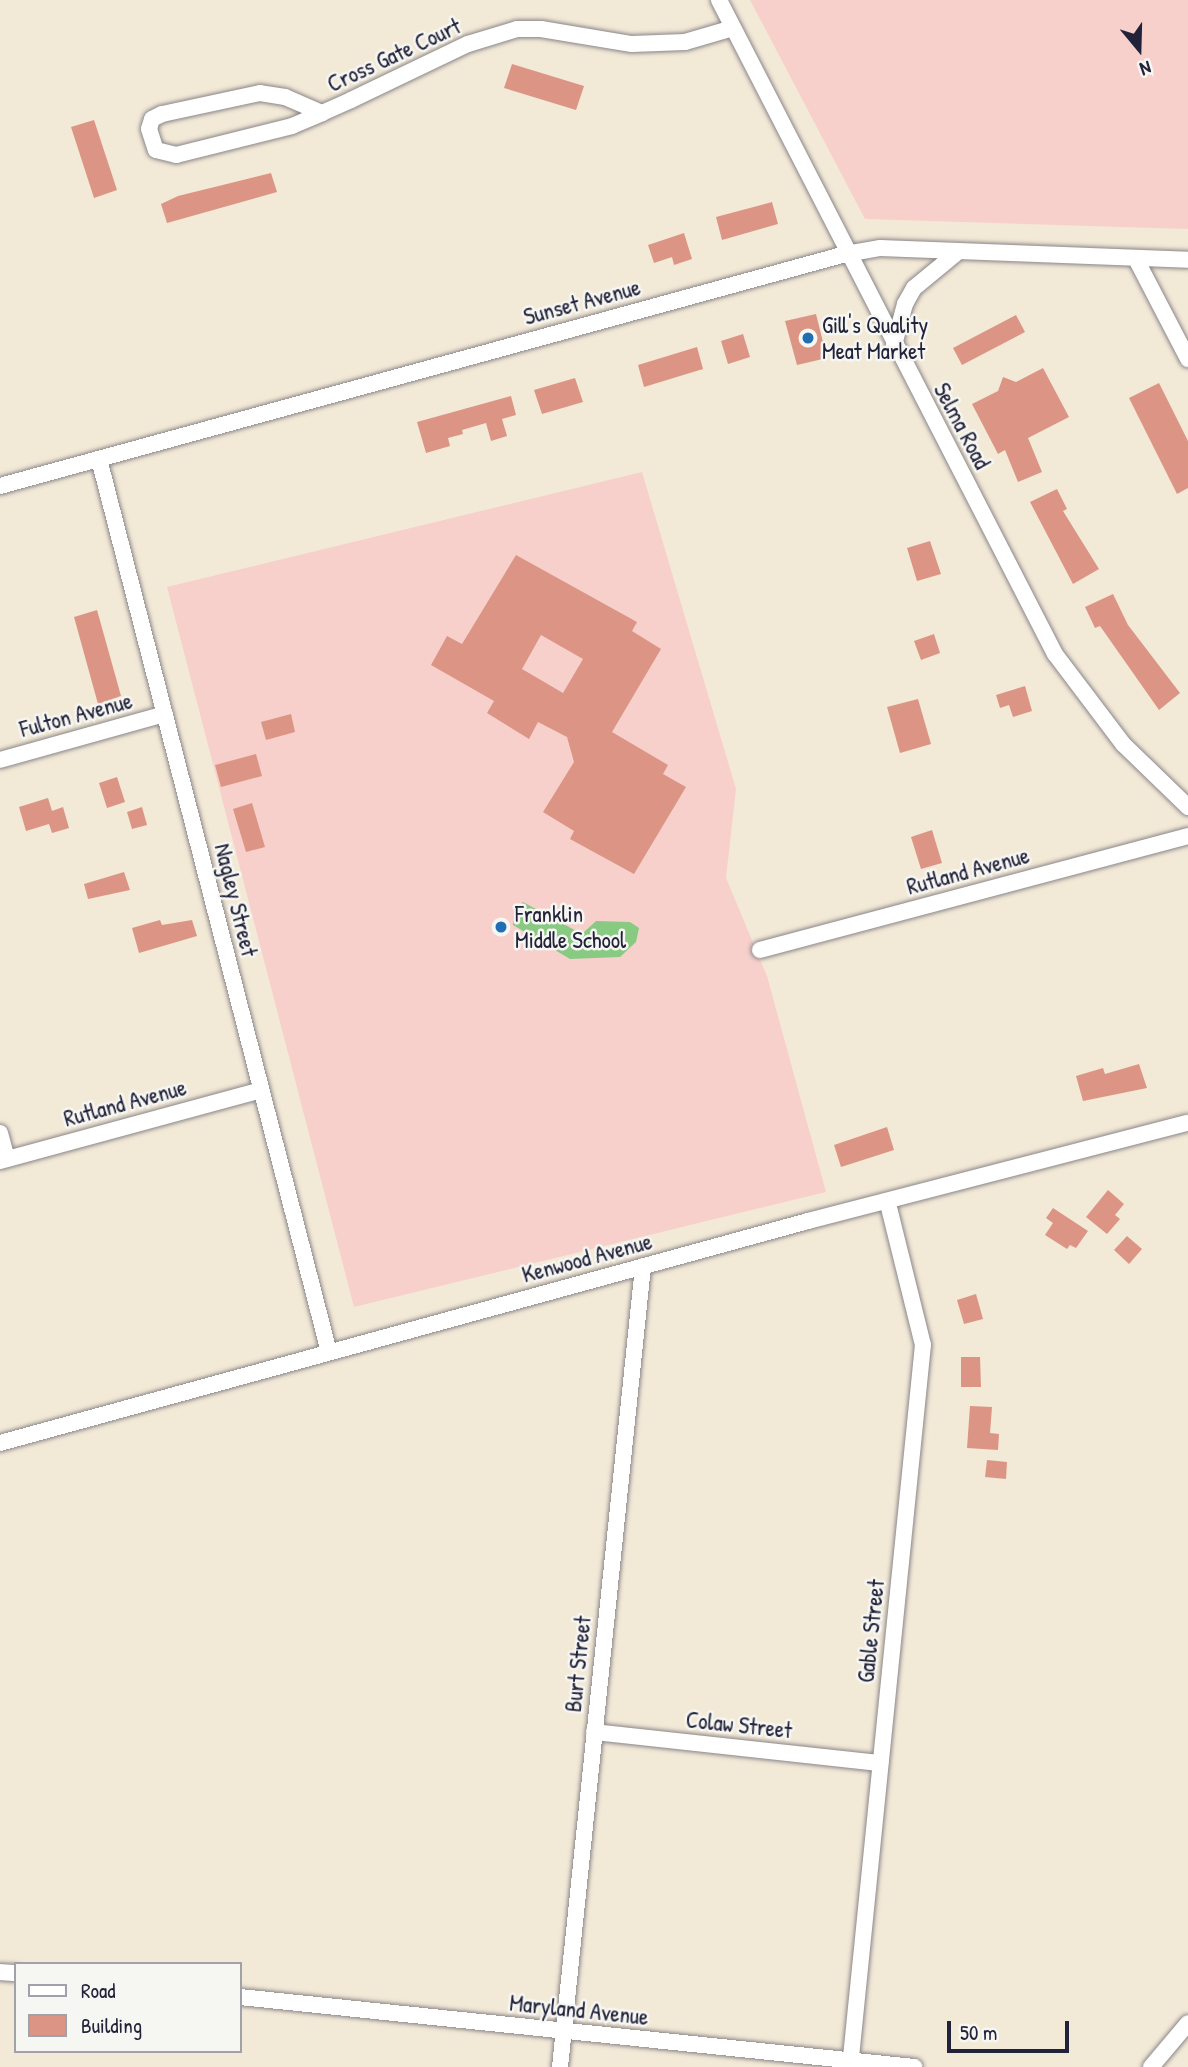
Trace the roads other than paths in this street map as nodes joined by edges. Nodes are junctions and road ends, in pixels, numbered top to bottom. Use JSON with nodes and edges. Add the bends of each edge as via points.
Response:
{"nodes":[{"id":1,"x":719,"y":0,"type":"edge"},
{"id":2,"x":733,"y":28,"type":"junction"},
{"id":3,"x":322,"y":113,"type":"junction"},
{"id":4,"x":959,"y":251,"type":"junction"},
{"id":5,"x":846,"y":254,"type":"junction"},
{"id":6,"x":1136,"y":259,"type":"junction"},
{"id":7,"x":1188,"y":260,"type":"edge"},
{"id":8,"x":894,"y":345,"type":"junction"},
{"id":9,"x":1188,"y":359,"type":"edge"},
{"id":10,"x":99,"y":459,"type":"junction"},
{"id":11,"x":0,"y":486,"type":"edge"},
{"id":12,"x":165,"y":714,"type":"junction"},
{"id":13,"x":0,"y":760,"type":"edge"},
{"id":14,"x":1188,"y":807,"type":"edge"},
{"id":15,"x":1188,"y":836,"type":"edge"},
{"id":16,"x":760,"y":950,"type":"dead end"},
{"id":17,"x":261,"y":1090,"type":"junction"},
{"id":18,"x":1188,"y":1122,"type":"edge"},
{"id":19,"x":0,"y":1133,"type":"edge"},
{"id":20,"x":3,"y":1160,"type":"edge"},
{"id":21,"x":888,"y":1203,"type":"junction"},
{"id":22,"x":643,"y":1266,"type":"junction"},
{"id":23,"x":329,"y":1352,"type":"junction"},
{"id":24,"x":0,"y":1443,"type":"edge"},
{"id":25,"x":594,"y":1732,"type":"junction"},
{"id":26,"x":880,"y":1763,"type":"junction"},
{"id":27,"x":242,"y":1997,"type":"edge"},
{"id":28,"x":1188,"y":2023,"type":"edge"},
{"id":29,"x":564,"y":2031,"type":"junction"},
{"id":30,"x":850,"y":2064,"type":"edge"},
{"id":31,"x":560,"y":2067,"type":"edge"},
{"id":32,"x":914,"y":2067,"type":"edge"},
{"id":33,"x":1151,"y":2067,"type":"edge"}],
"edges":[{"from":1,"to":2,"type":"street","name":"Selma Road"},
{"from":2,"to":3,"type":"street","name":"Cross Gate Court","via":[[685,42],[632,44],[517,29],[468,44]]},
{"from":2,"to":5,"type":"street","name":"Selma Road"},
{"from":3,"to":3,"type":"street","name":"Cross Gate Court","via":[[292,126],[176,156],[156,150],[149,129],[152,119],[162,114],[260,93],[285,97]]},
{"from":4,"to":5,"type":"street","name":"Sunset Avenue","via":[[880,248]]},
{"from":4,"to":6,"type":"street","name":"Sunset Avenue"},
{"from":4,"to":8,"type":"street","via":[[914,288]]},
{"from":5,"to":8,"type":"street","name":"Selma Road"},
{"from":5,"to":10,"type":"street","name":"Sunset Avenue"},
{"from":6,"to":7,"type":"street","name":"Sunset Avenue"},
{"from":6,"to":9,"type":"street"},
{"from":8,"to":14,"type":"street","name":"Selma Road","via":[[1055,654],[1123,744]]},
{"from":10,"to":11,"type":"street","name":"Sunset Avenue"},
{"from":10,"to":12,"type":"street","name":"Nagley Street"},
{"from":12,"to":13,"type":"street","name":"Fulton Avenue"},
{"from":12,"to":17,"type":"street","name":"Nagley Street"},
{"from":15,"to":16,"type":"street","name":"Rutland Avenue"},
{"from":17,"to":20,"type":"street","name":"Rutland Avenue"},
{"from":17,"to":23,"type":"street","name":"Nagley Street"},
{"from":18,"to":21,"type":"street","name":"Kenwood Avenue"},
{"from":19,"to":20,"type":"street"},
{"from":21,"to":22,"type":"street","name":"Kenwood Avenue"},
{"from":21,"to":26,"type":"street","name":"Gable Street","via":[[923,1345]]},
{"from":22,"to":23,"type":"street","name":"Kenwood Avenue"},
{"from":22,"to":25,"type":"street","name":"Burt Street"},
{"from":23,"to":24,"type":"street","name":"Kenwood Avenue"},
{"from":25,"to":26,"type":"street","name":"Colaw Street"},
{"from":25,"to":29,"type":"street","name":"Burt Street"},
{"from":26,"to":30,"type":"street","name":"Gable Street"},
{"from":27,"to":29,"type":"street","name":"Maryland Avenue"},
{"from":28,"to":33,"type":"street"},
{"from":29,"to":30,"type":"street","name":"Maryland Avenue"},
{"from":29,"to":31,"type":"street","name":"Burt Street"},
{"from":30,"to":32,"type":"street","name":"Maryland Avenue"}]}
